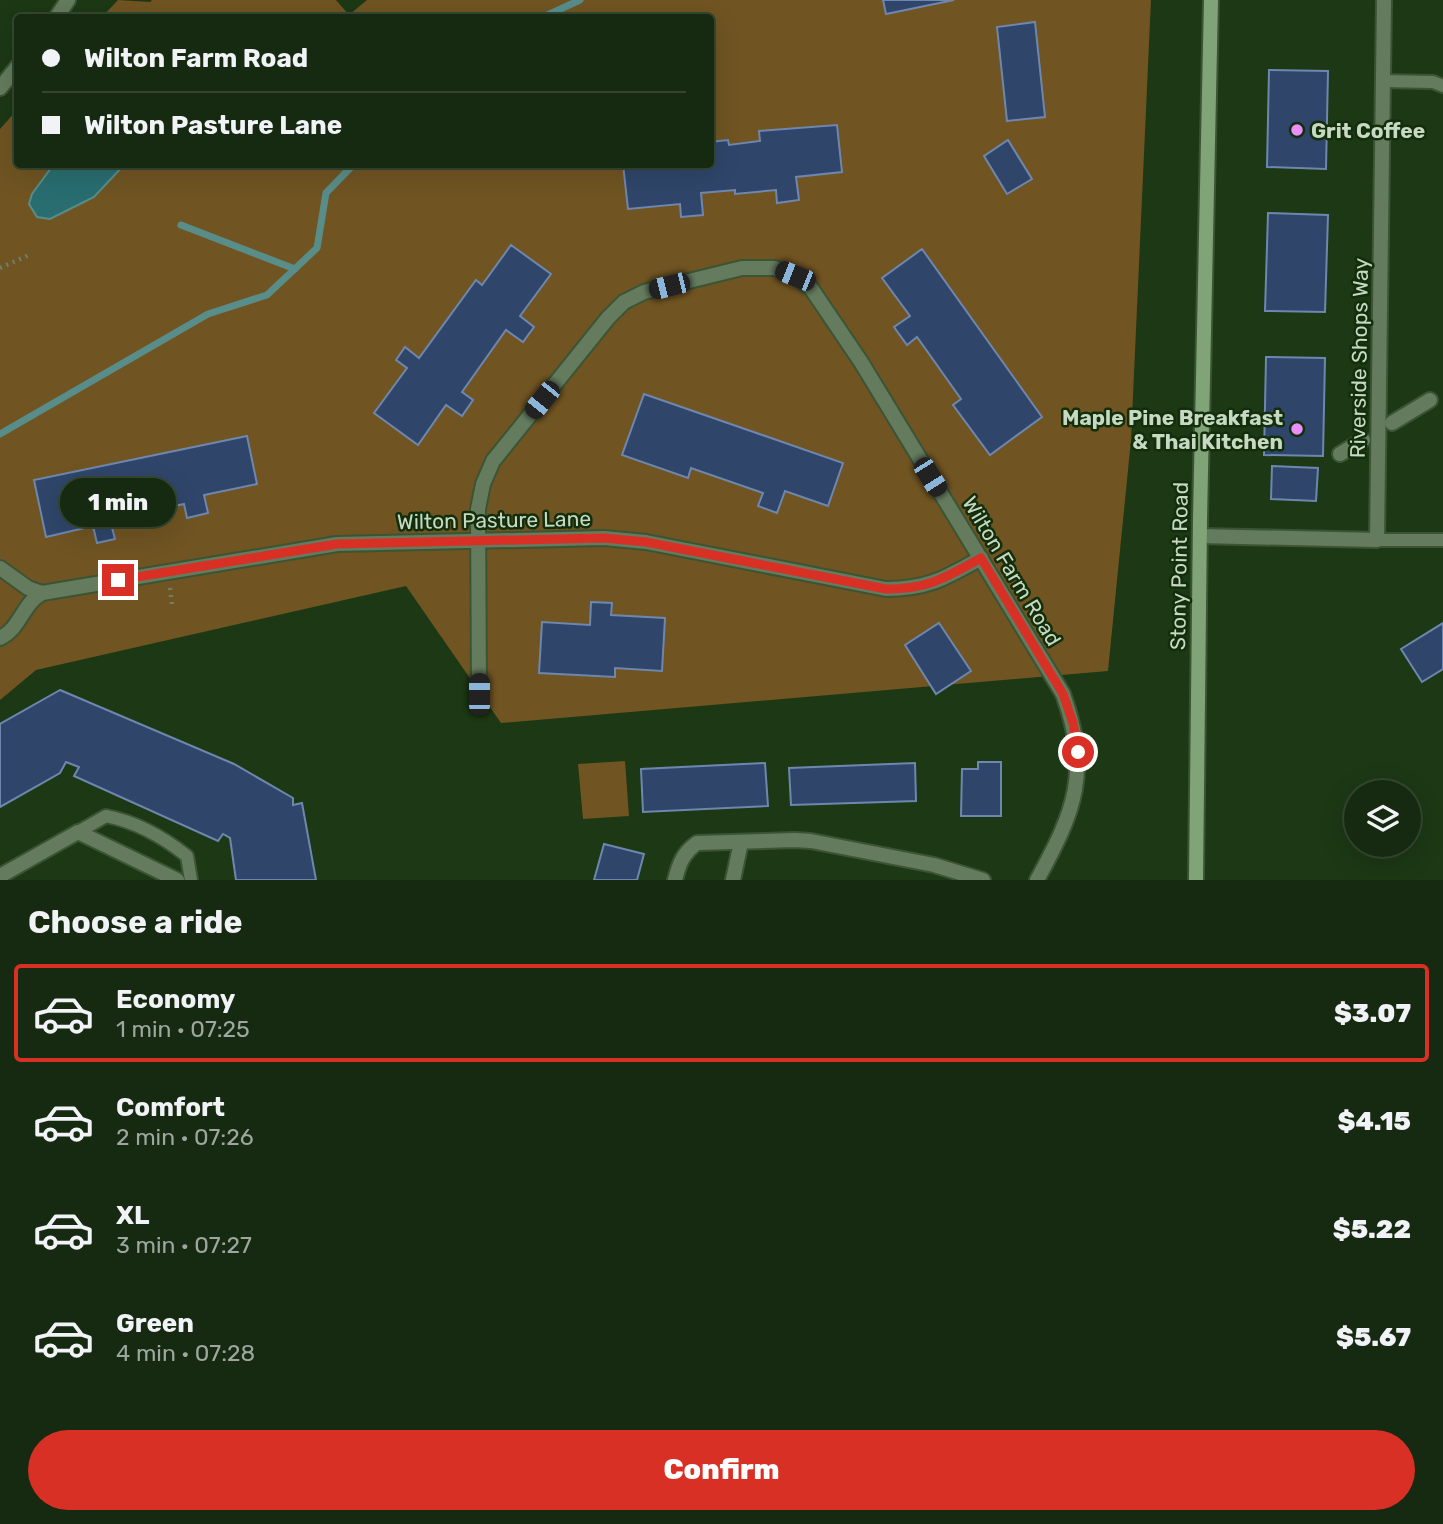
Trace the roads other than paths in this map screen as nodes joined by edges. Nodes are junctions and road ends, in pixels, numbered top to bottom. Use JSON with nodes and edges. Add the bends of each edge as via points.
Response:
{"nodes":[{"id":1,"x":1211,"y":0,"type":"edge"},
{"id":2,"x":1384,"y":0,"type":"edge"},
{"id":3,"x":14,"y":71,"type":"edge"},
{"id":4,"x":1383,"y":81,"type":"junction"},
{"id":5,"x":1443,"y":86,"type":"edge"},
{"id":6,"x":0,"y":88,"type":"edge"},
{"id":7,"x":1430,"y":400,"type":"dead end"},
{"id":8,"x":1392,"y":423,"type":"dead end"},
{"id":9,"x":1363,"y":440,"type":"dead end"},
{"id":10,"x":1340,"y":454,"type":"dead end"},
{"id":11,"x":1200,"y":536,"type":"junction"},
{"id":12,"x":478,"y":540,"type":"junction"},
{"id":13,"x":1377,"y":540,"type":"junction"},
{"id":14,"x":1443,"y":540,"type":"edge"},
{"id":15,"x":981,"y":558,"type":"junction"},
{"id":16,"x":0,"y":568,"type":"edge"},
{"id":17,"x":42,"y":593,"type":"junction"},
{"id":18,"x":0,"y":638,"type":"edge"},
{"id":19,"x":479,"y":694,"type":"dead end"},
{"id":20,"x":78,"y":832,"type":"junction"},
{"id":21,"x":741,"y":842,"type":"junction"},
{"id":22,"x":0,"y":876,"type":"edge"},
{"id":23,"x":177,"y":880,"type":"edge"},
{"id":24,"x":191,"y":880,"type":"edge"},
{"id":25,"x":676,"y":880,"type":"edge"},
{"id":26,"x":733,"y":880,"type":"edge"},
{"id":27,"x":983,"y":880,"type":"edge"},
{"id":28,"x":1037,"y":880,"type":"edge"},
{"id":29,"x":1196,"y":880,"type":"edge"}],
"edges":[{"from":1,"to":11,"type":"main road","name":"Stony Point Road"},
{"from":2,"to":4,"type":"street","name":"Riverside Shops Way"},
{"from":3,"to":6,"type":"street"},
{"from":4,"to":5,"type":"lane"},
{"from":4,"to":13,"type":"street","name":"Riverside Shops Way"},
{"from":7,"to":8,"type":"street"},
{"from":9,"to":10,"type":"street"},
{"from":11,"to":13,"type":"street"},
{"from":11,"to":29,"type":"main road","name":"Stony Point Road"},
{"from":12,"to":15,"type":"street","name":"Wilton Pasture Lane","via":[[646,542],[886,589],[935,583]]},
{"from":12,"to":15,"type":"street","name":"Wilton Farm Road","via":[[482,484],[493,461],[624,302],[645,292],[755,266],[775,268],[811,288]]},
{"from":12,"to":17,"type":"street","name":"Wilton Pasture Lane","via":[[337,544]]},
{"from":12,"to":19,"type":"street","name":"Wilton Farm Road"},
{"from":13,"to":14,"type":"lane"},
{"from":15,"to":28,"type":"street","name":"Wilton Farm Road","via":[[1063,694],[1073,723],[1078,752],[1072,806]]},
{"from":16,"to":17,"type":"street","via":[[28,589]]},
{"from":17,"to":18,"type":"street","via":[[26,605],[17,624]]},
{"from":20,"to":22,"type":"street"},
{"from":20,"to":23,"type":"street"},
{"from":20,"to":24,"type":"lane","via":[[106,816],[130,821],[187,856]]},
{"from":21,"to":25,"type":"street","via":[[697,843],[681,859]]},
{"from":21,"to":26,"type":"street"},
{"from":21,"to":27,"type":"street","via":[[795,840],[897,857]]}]}
